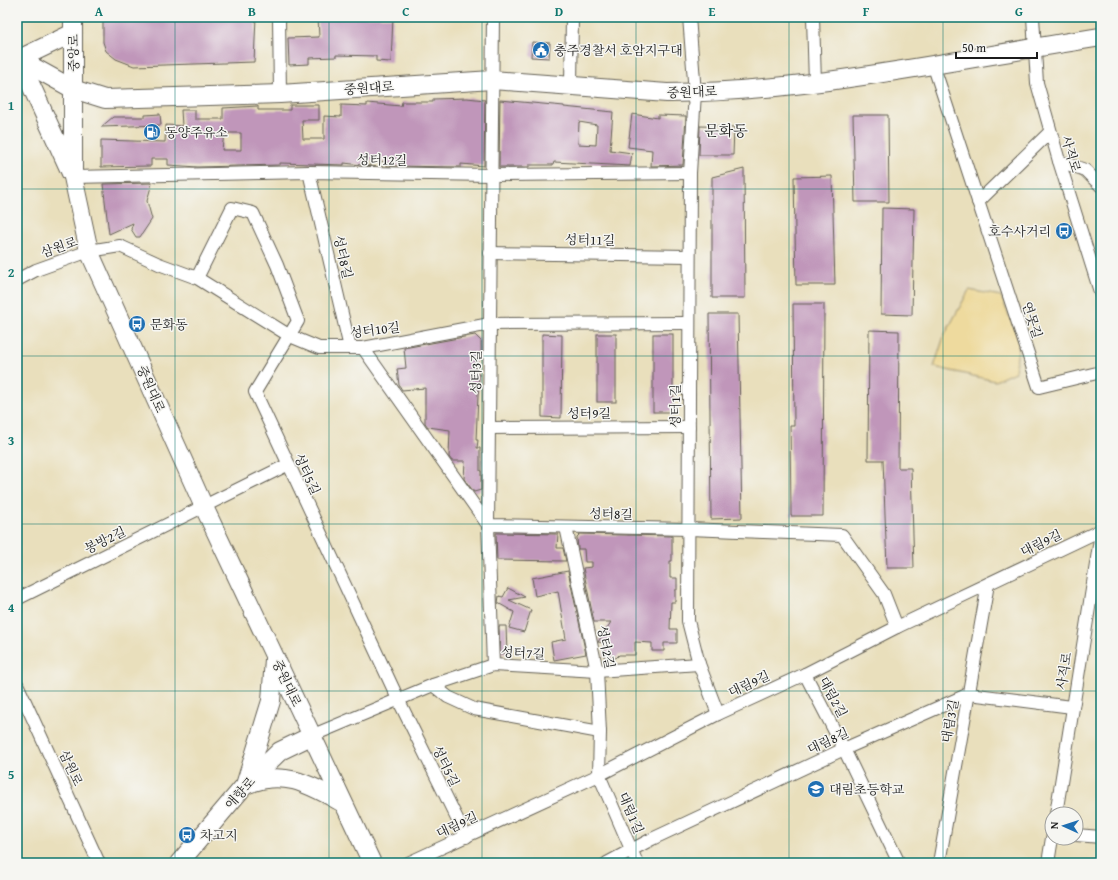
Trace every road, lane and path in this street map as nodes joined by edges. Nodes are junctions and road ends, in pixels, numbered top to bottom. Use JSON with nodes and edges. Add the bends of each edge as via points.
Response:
{"nodes":[{"id":1,"x":279,"y":17,"type":"edge"},
{"id":2,"x":493,"y":17,"type":"edge"},
{"id":3,"x":572,"y":17,"type":"edge"},
{"id":4,"x":689,"y":17,"type":"edge"},
{"id":5,"x":813,"y":17,"type":"edge"},
{"id":6,"x":1033,"y":17,"type":"edge"},
{"id":7,"x":73,"y":25,"type":"edge"},
{"id":8,"x":1101,"y":37,"type":"edge"},
{"id":9,"x":1034,"y":49,"type":"junction"},
{"id":10,"x":18,"y":59,"type":"edge"},
{"id":11,"x":933,"y":64,"type":"junction"},
{"id":12,"x":492,"y":80,"type":"junction"},
{"id":13,"x":816,"y":83,"type":"junction"},
{"id":14,"x":571,"y":85,"type":"junction"},
{"id":15,"x":73,"y":90,"type":"junction"},
{"id":16,"x":695,"y":93,"type":"junction"},
{"id":17,"x":280,"y":94,"type":"junction"},
{"id":18,"x":1050,"y":132,"type":"junction"},
{"id":19,"x":1059,"y":161,"type":"junction"},
{"id":20,"x":309,"y":172,"type":"junction"},
{"id":21,"x":690,"y":173,"type":"junction"},
{"id":22,"x":491,"y":175,"type":"junction"},
{"id":23,"x":73,"y":177,"type":"junction"},
{"id":24,"x":1101,"y":186,"type":"edge"},
{"id":25,"x":978,"y":202,"type":"junction"},
{"id":26,"x":89,"y":251,"type":"junction"},
{"id":27,"x":490,"y":253,"type":"junction"},
{"id":28,"x":689,"y":256,"type":"junction"},
{"id":29,"x":196,"y":278,"type":"junction"},
{"id":30,"x":17,"y":280,"type":"edge"},
{"id":31,"x":1101,"y":295,"type":"edge"},
{"id":32,"x":688,"y":323,"type":"junction"},
{"id":33,"x":490,"y":324,"type":"junction"},
{"id":34,"x":290,"y":336,"type":"junction"},
{"id":35,"x":350,"y":348,"type":"junction"},
{"id":36,"x":363,"y":348,"type":"junction"},
{"id":37,"x":1101,"y":372,"type":"edge"},
{"id":38,"x":688,"y":427,"type":"junction"},
{"id":39,"x":490,"y":428,"type":"junction"},
{"id":40,"x":287,"y":465,"type":"junction"},
{"id":41,"x":204,"y":507,"type":"junction"},
{"id":42,"x":488,"y":525,"type":"junction"},
{"id":43,"x":566,"y":527,"type":"junction"},
{"id":44,"x":689,"y":529,"type":"junction"},
{"id":45,"x":1101,"y":530,"type":"edge"},
{"id":46,"x":1101,"y":533,"type":"edge"},
{"id":47,"x":1098,"y":574,"type":"edge"},
{"id":48,"x":988,"y":584,"type":"junction"},
{"id":49,"x":17,"y":598,"type":"edge"},
{"id":50,"x":897,"y":627,"type":"junction"},
{"id":51,"x":274,"y":656,"type":"junction"},
{"id":52,"x":699,"y":664,"type":"junction"},
{"id":53,"x":493,"y":665,"type":"junction"},
{"id":54,"x":597,"y":671,"type":"junction"},
{"id":55,"x":805,"y":674,"type":"junction"},
{"id":56,"x":17,"y":684,"type":"edge"},
{"id":57,"x":433,"y":685,"type":"junction"},
{"id":58,"x":969,"y":694,"type":"junction"},
{"id":59,"x":398,"y":700,"type":"junction"},
{"id":60,"x":1072,"y":706,"type":"junction"},
{"id":61,"x":718,"y":714,"type":"junction"},
{"id":62,"x":600,"y":732,"type":"junction"},
{"id":63,"x":311,"y":736,"type":"junction"},
{"id":64,"x":844,"y":749,"type":"junction"},
{"id":65,"x":599,"y":775,"type":"junction"},
{"id":66,"x":245,"y":785,"type":"junction"},
{"id":67,"x":343,"y":803,"type":"junction"},
{"id":68,"x":1057,"y":806,"type":"edge"},
{"id":69,"x":1084,"y":836,"type":"edge"},
{"id":70,"x":466,"y":837,"type":"junction"},
{"id":71,"x":1101,"y":838,"type":"edge"},
{"id":72,"x":1051,"y":846,"type":"edge"},
{"id":73,"x":632,"y":851,"type":"junction"},
{"id":74,"x":99,"y":863,"type":"edge"},
{"id":75,"x":179,"y":863,"type":"edge"},
{"id":76,"x":372,"y":863,"type":"edge"},
{"id":77,"x":408,"y":863,"type":"edge"},
{"id":78,"x":607,"y":863,"type":"edge"},
{"id":79,"x":637,"y":863,"type":"edge"},
{"id":80,"x":899,"y":863,"type":"edge"},
{"id":81,"x":938,"y":863,"type":"edge"},
{"id":82,"x":1048,"y":863,"type":"edge"}],
"edges":[{"from":1,"to":17,"type":"street"},
{"from":2,"to":12,"type":"street","name":"성터3길"},
{"from":3,"to":14,"type":"street"},
{"from":4,"to":16,"type":"street","name":"성터1길"},
{"from":5,"to":13,"type":"street"},
{"from":6,"to":9,"type":"street","name":"사직로"},
{"from":7,"to":10,"type":"street"},
{"from":7,"to":15,"type":"street","name":"중앙로"},
{"from":8,"to":9,"type":"street","name":"중원대로"},
{"from":9,"to":11,"type":"street","name":"중원대로"},
{"from":9,"to":18,"type":"street","name":"사직로","via":[[1037,83]]},
{"from":10,"to":15,"type":"street"},
{"from":10,"to":23,"type":"street"},
{"from":11,"to":13,"type":"street","name":"중원대로"},
{"from":11,"to":25,"type":"street","name":"연못길"},
{"from":12,"to":14,"type":"street","name":"중원대로"},
{"from":12,"to":17,"type":"street","name":"중원대로"},
{"from":12,"to":22,"type":"street","name":"성터3길"},
{"from":13,"to":16,"type":"street","name":"중원대로"},
{"from":14,"to":16,"type":"street","name":"중원대로"},
{"from":15,"to":17,"type":"street","name":"중원대로","via":[[105,98]]},
{"from":15,"to":23,"type":"street","name":"중원대로"},
{"from":16,"to":21,"type":"street","name":"성터1길"},
{"from":18,"to":19,"type":"street","name":"사직로"},
{"from":18,"to":25,"type":"street"},
{"from":19,"to":24,"type":"street","via":[[1085,170]]},
{"from":19,"to":31,"type":"street","name":"사직로"},
{"from":20,"to":22,"type":"street","name":"성터12길"},
{"from":20,"to":23,"type":"street","name":"성터12길"},
{"from":20,"to":35,"type":"street","name":"성터8길"},
{"from":21,"to":22,"type":"street","name":"성터12길"},
{"from":21,"to":28,"type":"street","name":"성터1길"},
{"from":22,"to":27,"type":"street","name":"성터3길"},
{"from":23,"to":26,"type":"street","name":"중원대로"},
{"from":25,"to":37,"type":"street","name":"연못길","via":[[1039,387]]},
{"from":26,"to":29,"type":"street","name":"성터10길","via":[[120,246]]},
{"from":26,"to":30,"type":"street","name":"삼원로","via":[[36,270]]},
{"from":26,"to":41,"type":"street","name":"중원대로"},
{"from":27,"to":28,"type":"street","name":"성터11길"},
{"from":27,"to":33,"type":"street","name":"성터3길"},
{"from":28,"to":32,"type":"street","name":"성터1길"},
{"from":29,"to":34,"type":"street","name":"성터10길"},
{"from":29,"to":34,"type":"street","name":"성터5길","via":[[232,208],[253,212],[298,321]]},
{"from":32,"to":33,"type":"street","name":"성터10길"},
{"from":32,"to":38,"type":"street","name":"성터1길"},
{"from":33,"to":36,"type":"street","name":"성터10길"},
{"from":33,"to":39,"type":"street","name":"성터3길"},
{"from":34,"to":35,"type":"street","name":"성터10길","via":[[319,348]]},
{"from":34,"to":40,"type":"street","name":"성터5길","via":[[255,392]]},
{"from":35,"to":36,"type":"street","name":"성터10길"},
{"from":36,"to":42,"type":"street"},
{"from":38,"to":39,"type":"street","name":"성터9길"},
{"from":38,"to":44,"type":"street","name":"성터1길"},
{"from":39,"to":42,"type":"street","name":"성터3길"},
{"from":40,"to":41,"type":"street","name":"봉방2길"},
{"from":40,"to":59,"type":"street","name":"성터5길"},
{"from":41,"to":49,"type":"street","name":"봉방2길"},
{"from":41,"to":51,"type":"street","name":"중원대로"},
{"from":42,"to":43,"type":"street","name":"성터8길"},
{"from":42,"to":53,"type":"street","name":"성터3길"},
{"from":43,"to":44,"type":"street","name":"성터8길"},
{"from":43,"to":54,"type":"street","name":"성터2길"},
{"from":44,"to":50,"type":"street","name":"성터8길","via":[[842,535],[884,594]]},
{"from":44,"to":52,"type":"street","name":"성터1길","via":[[688,621]]},
{"from":45,"to":48,"type":"street","name":"대림9길"},
{"from":46,"to":47,"type":"street","name":"사직로"},
{"from":47,"to":60,"type":"street","name":"사직로"},
{"from":48,"to":50,"type":"street","name":"대림9길"},
{"from":48,"to":58,"type":"street","name":"대림3길"},
{"from":50,"to":55,"type":"street","name":"대림9길"},
{"from":51,"to":63,"type":"street","name":"중원대로"},
{"from":51,"to":66,"type":"street","via":[[272,701]]},
{"from":52,"to":54,"type":"street","name":"성터7길"},
{"from":52,"to":61,"type":"street","name":"성터1길"},
{"from":53,"to":54,"type":"street","name":"성터7길"},
{"from":53,"to":57,"type":"street","name":"성터7길"},
{"from":54,"to":62,"type":"street","name":"성터2길"},
{"from":55,"to":61,"type":"street","name":"대림9길"},
{"from":55,"to":64,"type":"street","name":"대림2길"},
{"from":56,"to":74,"type":"street","name":"삼원로"},
{"from":57,"to":59,"type":"street","name":"성터7길"},
{"from":57,"to":62,"type":"street","via":[[448,697],[474,709]]},
{"from":58,"to":60,"type":"street"},
{"from":58,"to":64,"type":"street","name":"대림8길"},
{"from":58,"to":81,"type":"street","name":"대림3길"},
{"from":59,"to":63,"type":"street","name":"성터7길"},
{"from":59,"to":70,"type":"street","name":"성터5길"},
{"from":60,"to":68,"type":"street","name":"사직로"},
{"from":61,"to":65,"type":"street","name":"대림9길"},
{"from":62,"to":65,"type":"street","name":"성터2길"},
{"from":63,"to":66,"type":"street","name":"애향로","via":[[280,751]]},
{"from":63,"to":67,"type":"street","name":"중원대로"},
{"from":64,"to":73,"type":"street","name":"대림8길","via":[[652,839]]},
{"from":64,"to":80,"type":"street","name":"대림2길"},
{"from":65,"to":70,"type":"street","name":"대림9길"},
{"from":65,"to":73,"type":"street","name":"대림1길"},
{"from":66,"to":67,"type":"street","via":[[262,778],[282,777],[303,782]]},
{"from":66,"to":75,"type":"street","name":"애향로"},
{"from":67,"to":76,"type":"street","name":"중원대로"},
{"from":69,"to":71,"type":"street"},
{"from":70,"to":77,"type":"street","name":"대림9길"},
{"from":72,"to":82,"type":"street"},
{"from":73,"to":78,"type":"street","name":"대림8길"},
{"from":73,"to":79,"type":"street","name":"대림1길"}]}
